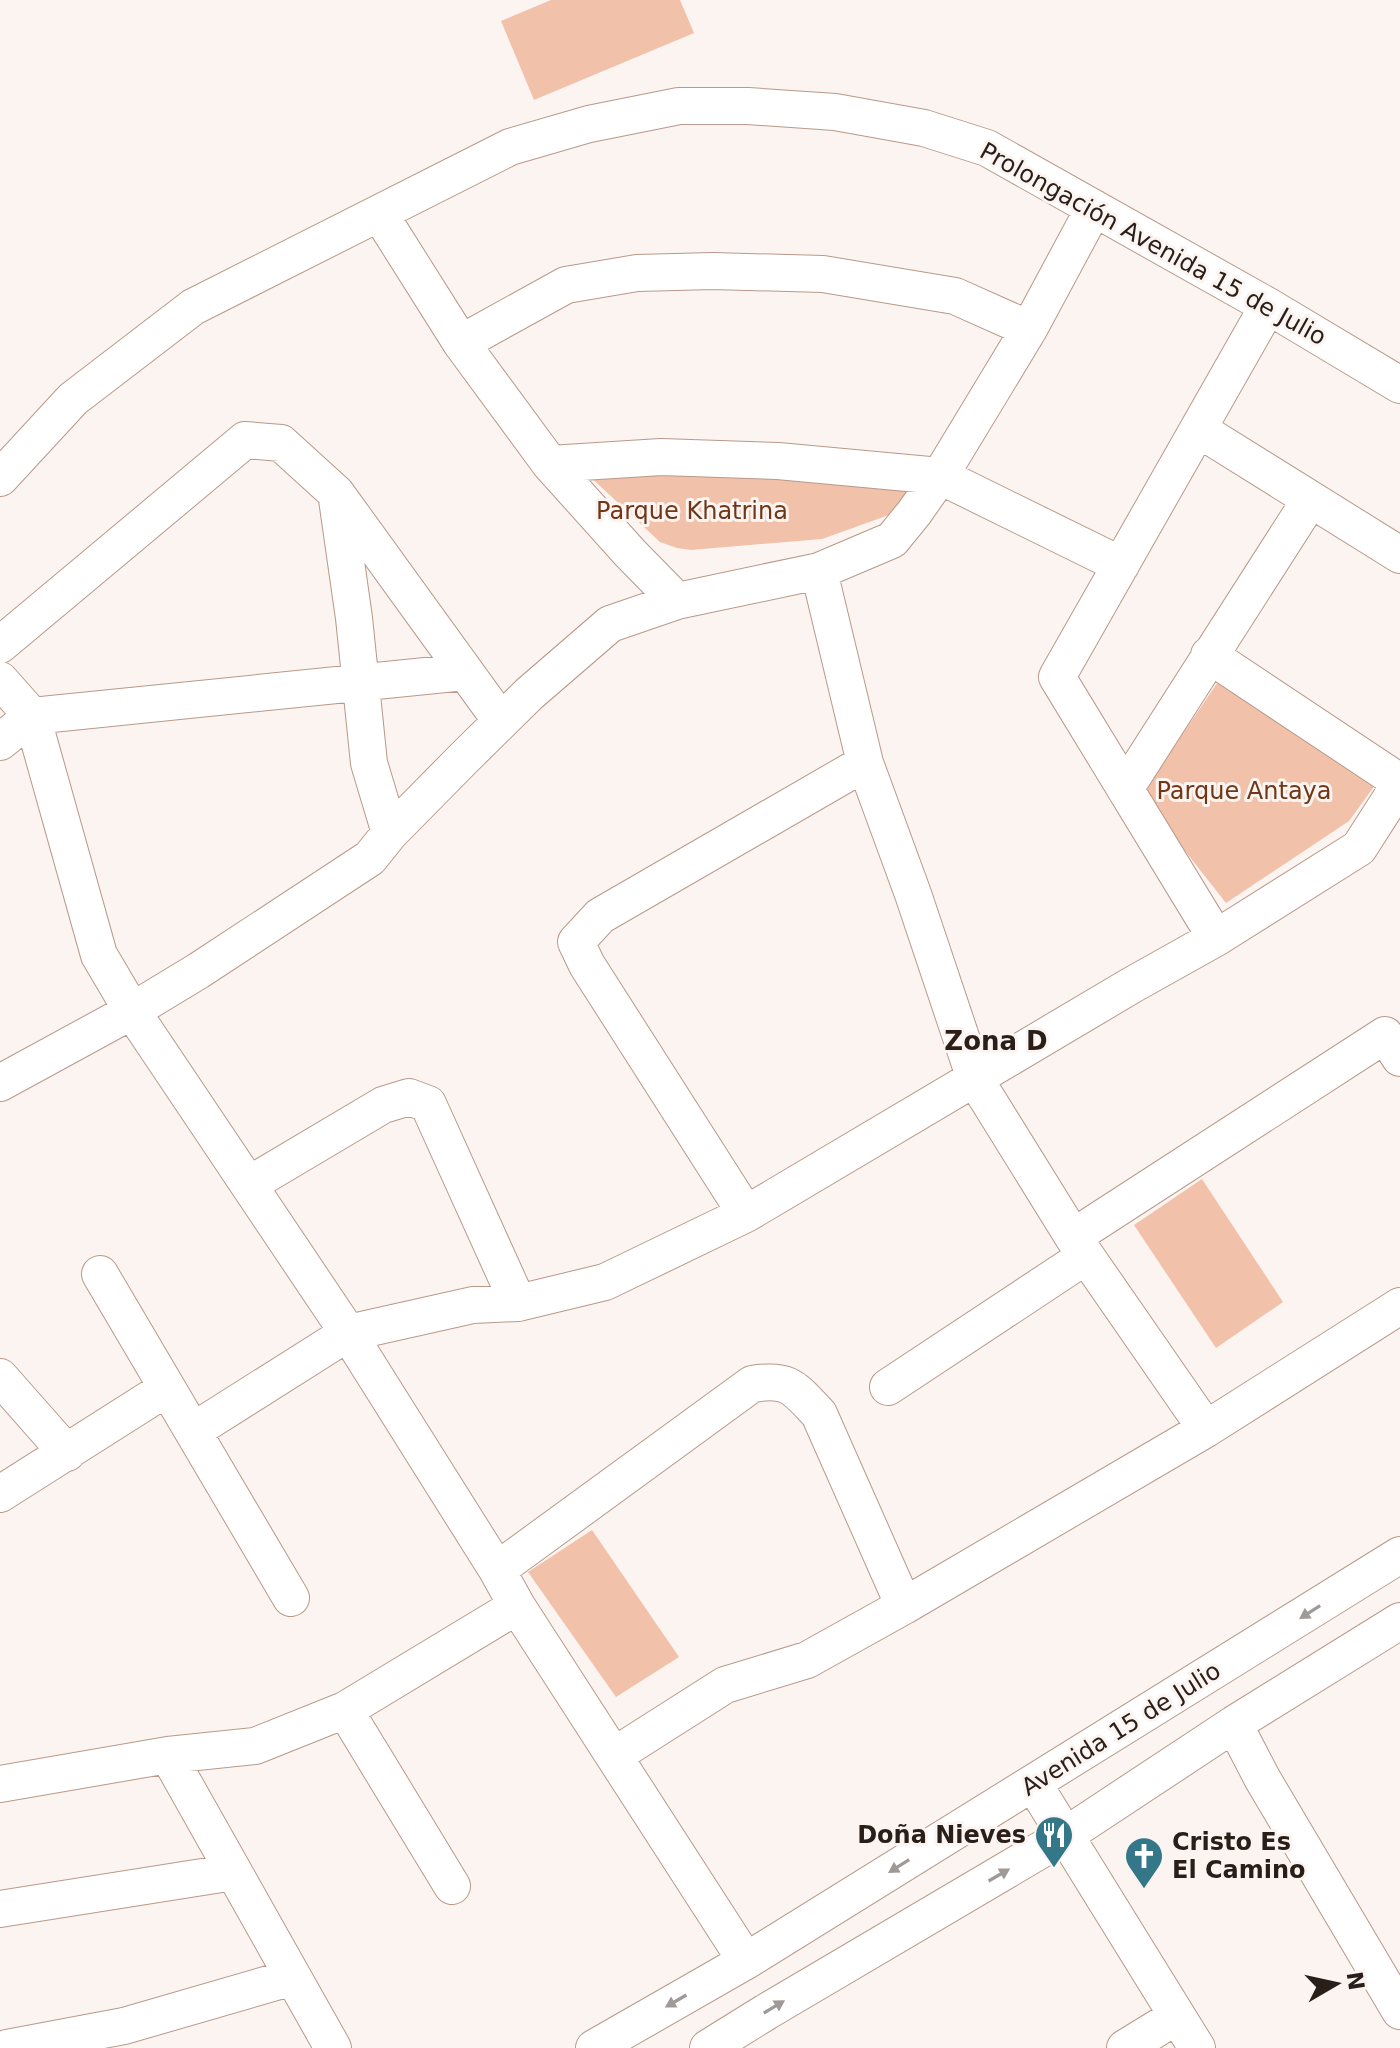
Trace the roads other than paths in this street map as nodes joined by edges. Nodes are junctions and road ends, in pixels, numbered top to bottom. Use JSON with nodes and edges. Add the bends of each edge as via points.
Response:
{"nodes":[{"id":1,"x":1094,"y":208,"type":"junction"},
{"id":2,"x":379,"y":213,"type":"junction"},
{"id":3,"x":1268,"y":306,"type":"junction"},
{"id":4,"x":1029,"y":329,"type":"junction"},
{"id":5,"x":461,"y":343,"type":"junction"},
{"id":6,"x":1400,"y":385,"type":"edge"},
{"id":7,"x":1198,"y":429,"type":"junction"},
{"id":8,"x":550,"y":464,"type":"junction"},
{"id":9,"x":940,"y":476,"type":"junction"},
{"id":10,"x":0,"y":478,"type":"edge"},
{"id":11,"x":336,"y":493,"type":"junction"},
{"id":12,"x":1310,"y":500,"type":"junction"},
{"id":13,"x":1400,"y":555,"type":"edge"},
{"id":14,"x":1121,"y":565,"type":"junction"},
{"id":15,"x":819,"y":571,"type":"junction"},
{"id":16,"x":677,"y":601,"type":"junction"},
{"id":17,"x":0,"y":645,"type":"edge"},
{"id":18,"x":1209,"y":655,"type":"junction"},
{"id":19,"x":465,"y":672,"type":"junction"},
{"id":20,"x":0,"y":680,"type":"edge"},
{"id":21,"x":361,"y":682,"type":"junction"},
{"id":22,"x":32,"y":716,"type":"junction"},
{"id":23,"x":501,"y":721,"type":"junction"},
{"id":24,"x":0,"y":742,"type":"edge"},
{"id":25,"x":865,"y":763,"type":"junction"},
{"id":26,"x":1400,"y":783,"type":"edge"},
{"id":27,"x":1125,"y":789,"type":"junction"},
{"id":28,"x":390,"y":833,"type":"junction"},
{"id":29,"x":1216,"y":938,"type":"junction"},
{"id":30,"x":132,"y":1011,"type":"junction"},
{"id":31,"x":1393,"y":1046,"type":"edge"},
{"id":32,"x":975,"y":1079,"type":"junction"},
{"id":33,"x":0,"y":1083,"type":"edge"},
{"id":34,"x":250,"y":1184,"type":"junction"},
{"id":35,"x":746,"y":1214,"type":"junction"},
{"id":36,"x":1080,"y":1246,"type":"junction"},
{"id":37,"x":100,"y":1274,"type":"dead end"},
{"id":38,"x":518,"y":1303,"type":"junction"},
{"id":39,"x":1400,"y":1306,"type":"edge"},
{"id":40,"x":348,"y":1333,"type":"junction"},
{"id":41,"x":0,"y":1377,"type":"edge"},
{"id":42,"x":888,"y":1387,"type":"dead end"},
{"id":43,"x":167,"y":1388,"type":"junction"},
{"id":44,"x":1206,"y":1429,"type":"junction"},
{"id":45,"x":193,"y":1431,"type":"junction"},
{"id":46,"x":67,"y":1453,"type":"junction"},
{"id":47,"x":0,"y":1494,"type":"edge"},
{"id":48,"x":1400,"y":1555,"type":"edge"},
{"id":49,"x":497,"y":1570,"type":"junction"},
{"id":50,"x":1360,"y":1581,"type":"junction"},
{"id":51,"x":291,"y":1598,"type":"dead end"},
{"id":52,"x":517,"y":1606,"type":"junction"},
{"id":53,"x":904,"y":1606,"type":"junction"},
{"id":54,"x":1397,"y":1630,"type":"edge"},
{"id":55,"x":345,"y":1710,"type":"junction"},
{"id":56,"x":1234,"y":1724,"type":"junction"},
{"id":57,"x":168,"y":1755,"type":"junction"},
{"id":58,"x":615,"y":1755,"type":"junction"},
{"id":59,"x":1033,"y":1783,"type":"junction"},
{"id":60,"x":0,"y":1784,"type":"edge"},
{"id":61,"x":1066,"y":1835,"type":"junction"},
{"id":62,"x":234,"y":1872,"type":"junction"},
{"id":63,"x":452,"y":1886,"type":"dead end"},
{"id":64,"x":0,"y":1909,"type":"edge"},
{"id":65,"x":746,"y":1961,"type":"junction"},
{"id":66,"x":293,"y":1977,"type":"junction"},
{"id":67,"x":1400,"y":2011,"type":"edge"},
{"id":68,"x":1177,"y":2016,"type":"junction"},
{"id":69,"x":7,"y":2048,"type":"edge"},
{"id":70,"x":333,"y":2048,"type":"edge"},
{"id":71,"x":594,"y":2048,"type":"edge"},
{"id":72,"x":708,"y":2048,"type":"edge"},
{"id":73,"x":1125,"y":2048,"type":"edge"},
{"id":74,"x":1197,"y":2048,"type":"edge"}],
"edges":[{"from":1,"to":2,"type":"street","name":"Prolongación Avenida 15 de Julio","via":[[987,148],[924,128],[835,112],[679,106],[510,147]]},
{"from":1,"to":3,"type":"street","name":"Prolongación Avenida 15 de Julio"},
{"from":1,"to":4,"type":"street"},
{"from":2,"to":5,"type":"street"},
{"from":2,"to":10,"type":"street","name":"Prolongación Avenida 15 de Julio","via":[[193,307],[73,399]]},
{"from":3,"to":6,"type":"street","name":"Prolongación Avenida 15 de Julio"},
{"from":3,"to":7,"type":"street"},
{"from":4,"to":5,"type":"street","via":[[955,296],[823,274],[713,271],[637,273],[566,285]]},
{"from":4,"to":9,"type":"street"},
{"from":5,"to":8,"type":"street"},
{"from":7,"to":12,"type":"street"},
{"from":7,"to":14,"type":"street"},
{"from":8,"to":9,"type":"street","via":[[661,457]]},
{"from":8,"to":16,"type":"street"},
{"from":9,"to":14,"type":"street"},
{"from":9,"to":15,"type":"street","via":[[892,540]]},
{"from":11,"to":17,"type":"street","via":[[281,443],[245,440]]},
{"from":11,"to":19,"type":"street"},
{"from":11,"to":21,"type":"street"},
{"from":12,"to":13,"type":"street"},
{"from":12,"to":18,"type":"street"},
{"from":14,"to":27,"type":"street","via":[[1057,677]]},
{"from":15,"to":16,"type":"street"},
{"from":15,"to":25,"type":"street"},
{"from":16,"to":23,"type":"street","via":[[610,624]]},
{"from":18,"to":26,"type":"street"},
{"from":18,"to":27,"type":"street"},
{"from":19,"to":21,"type":"street"},
{"from":19,"to":23,"type":"street"},
{"from":20,"to":22,"type":"street"},
{"from":21,"to":22,"type":"street"},
{"from":21,"to":28,"type":"street","via":[[369,763]]},
{"from":22,"to":24,"type":"street"},
{"from":22,"to":30,"type":"street","via":[[99,955]]},
{"from":23,"to":28,"type":"street"},
{"from":25,"to":32,"type":"street"},
{"from":25,"to":35,"type":"street","via":[[600,916],[576,942]]},
{"from":26,"to":29,"type":"street","via":[[1359,848]]},
{"from":27,"to":29,"type":"street"},
{"from":28,"to":30,"type":"street","via":[[370,858]]},
{"from":29,"to":32,"type":"street"},
{"from":30,"to":33,"type":"street"},
{"from":30,"to":34,"type":"street"},
{"from":31,"to":36,"type":"street"},
{"from":32,"to":35,"type":"street"},
{"from":32,"to":36,"type":"street"},
{"from":34,"to":38,"type":"street","via":[[383,1105],[409,1097],[428,1104]]},
{"from":34,"to":40,"type":"street"},
{"from":35,"to":38,"type":"street","via":[[605,1282]]},
{"from":36,"to":42,"type":"street"},
{"from":36,"to":44,"type":"street"},
{"from":37,"to":43,"type":"street"},
{"from":38,"to":40,"type":"street","via":[[473,1305]]},
{"from":39,"to":44,"type":"street"},
{"from":40,"to":45,"type":"street"},
{"from":40,"to":49,"type":"street"},
{"from":41,"to":46,"type":"street"},
{"from":43,"to":45,"type":"street"},
{"from":43,"to":46,"type":"street"},
{"from":44,"to":53,"type":"street"},
{"from":45,"to":51,"type":"street"},
{"from":46,"to":47,"type":"street"},
{"from":48,"to":50,"type":"street","name":"Avenida 15 de Julio"},
{"from":49,"to":52,"type":"street"},
{"from":49,"to":53,"type":"street","via":[[752,1384],[773,1381],[795,1388],[819,1414]]},
{"from":50,"to":54,"type":"street"},
{"from":50,"to":59,"type":"street","name":"Avenida 15 de Julio","one_way":true},
{"from":52,"to":55,"type":"street"},
{"from":52,"to":58,"type":"street"},
{"from":53,"to":58,"type":"street","via":[[807,1660],[725,1685]]},
{"from":54,"to":56,"type":"street"},
{"from":55,"to":57,"type":"street","via":[[255,1746]]},
{"from":55,"to":63,"type":"street"},
{"from":56,"to":61,"type":"street"},
{"from":56,"to":67,"type":"street"},
{"from":57,"to":60,"type":"street"},
{"from":57,"to":62,"type":"street"},
{"from":58,"to":65,"type":"street"},
{"from":59,"to":61,"type":"street"},
{"from":59,"to":65,"type":"street","name":"Avenida 15 de Julio","one_way":true},
{"from":61,"to":68,"type":"street"},
{"from":72,"to":61,"type":"street","one_way":true},
{"from":62,"to":64,"type":"street"},
{"from":62,"to":66,"type":"street"},
{"from":65,"to":71,"type":"street","name":"Avenida 15 de Julio","one_way":true},
{"from":66,"to":69,"type":"street","via":[[124,2026]]},
{"from":66,"to":70,"type":"street"},
{"from":68,"to":73,"type":"street"},
{"from":68,"to":74,"type":"street"}]}
